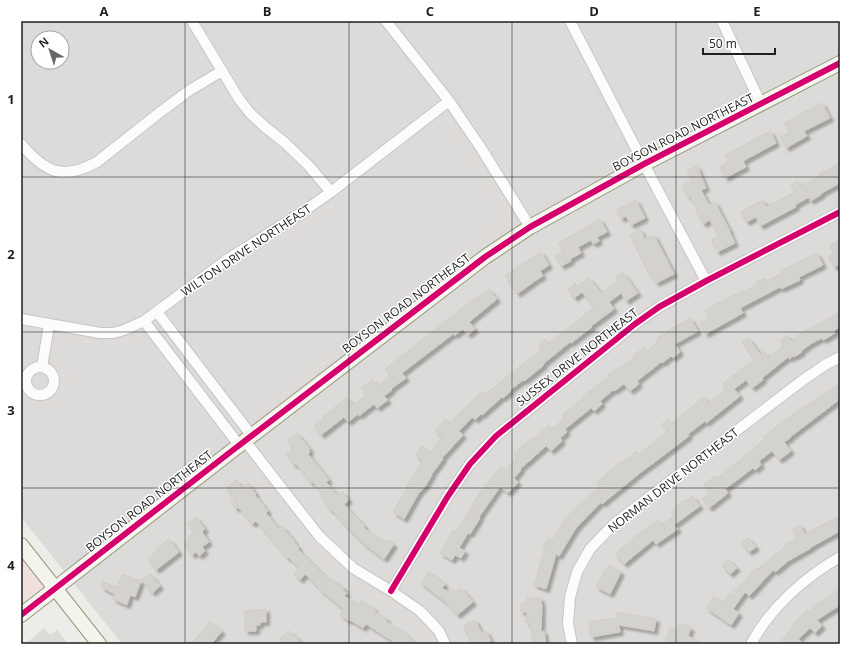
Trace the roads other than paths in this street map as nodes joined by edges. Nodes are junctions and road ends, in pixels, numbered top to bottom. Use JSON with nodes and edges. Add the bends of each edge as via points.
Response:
{"nodes":[{"id":1,"x":192,"y":21,"type":"edge"},
{"id":2,"x":386,"y":21,"type":"edge"},
{"id":3,"x":570,"y":21,"type":"edge"},
{"id":4,"x":722,"y":21,"type":"edge"},
{"id":5,"x":840,"y":63,"type":"edge"},
{"id":6,"x":222,"y":71,"type":"junction"},
{"id":7,"x":449,"y":101,"type":"junction"},
{"id":8,"x":761,"y":104,"type":"junction"},
{"id":9,"x":21,"y":144,"type":"edge"},
{"id":10,"x":644,"y":164,"type":"junction"},
{"id":11,"x":330,"y":192,"type":"junction"},
{"id":12,"x":840,"y":212,"type":"edge"},
{"id":13,"x":530,"y":227,"type":"junction"},
{"id":14,"x":706,"y":282,"type":"junction"},
{"id":15,"x":156,"y":312,"type":"junction"},
{"id":16,"x":21,"y":319,"type":"edge"},
{"id":17,"x":144,"y":321,"type":"junction"},
{"id":18,"x":49,"y":324,"type":"junction"},
{"id":19,"x":840,"y":357,"type":"edge"},
{"id":20,"x":42,"y":367,"type":"dead end"},
{"id":21,"x":245,"y":440,"type":"junction"},
{"id":22,"x":21,"y":546,"type":"edge"},
{"id":23,"x":840,"y":557,"type":"edge"},
{"id":24,"x":55,"y":589,"type":"junction"},
{"id":25,"x":391,"y":591,"type":"junction"},
{"id":26,"x":21,"y":616,"type":"edge"},
{"id":27,"x":99,"y":644,"type":"edge"},
{"id":28,"x":445,"y":644,"type":"edge"},
{"id":29,"x":572,"y":644,"type":"edge"},
{"id":30,"x":751,"y":644,"type":"edge"}],
"edges":[{"from":1,"to":6,"type":"street"},
{"from":2,"to":7,"type":"street"},
{"from":3,"to":10,"type":"street"},
{"from":4,"to":8,"type":"street"},
{"from":5,"to":8,"type":"main road","name":"BOYSON ROAD NORTHEAST"},
{"from":6,"to":9,"type":"street","via":[[190,90],[97,162],[74,172],[63,172],[42,166]]},
{"from":6,"to":11,"type":"street","via":[[250,113],[308,165]]},
{"from":7,"to":11,"type":"street","name":"WILTON DRIVE NORTHEAST"},
{"from":7,"to":13,"type":"street","via":[[482,148]]},
{"from":8,"to":10,"type":"main road","name":"BOYSON ROAD NORTHEAST"},
{"from":10,"to":13,"type":"main road","name":"BOYSON ROAD NORTHEAST"},
{"from":10,"to":14,"type":"street"},
{"from":11,"to":15,"type":"street","name":"WILTON DRIVE NORTHEAST","via":[[228,259]]},
{"from":12,"to":14,"type":"street","name":"SUSSEX DRIVE NORTHEAST"},
{"from":13,"to":21,"type":"main road","name":"BOYSON ROAD NORTHEAST","via":[[485,257]]},
{"from":14,"to":25,"type":"street","name":"SUSSEX DRIVE NORTHEAST","via":[[659,307],[635,324],[496,436],[470,464],[448,496]]},
{"from":15,"to":17,"type":"street","name":"WILTON DRIVE NORTHEAST"},
{"from":15,"to":21,"type":"street"},
{"from":16,"to":18,"type":"street","name":"WILTON DRIVE NORTHEAST"},
{"from":17,"to":18,"type":"street","name":"WILTON DRIVE NORTHEAST","via":[[113,333]]},
{"from":17,"to":21,"type":"street"},
{"from":18,"to":20,"type":"street"},
{"from":19,"to":29,"type":"street","name":"NORMAN DRIVE NORTHEAST","via":[[824,365],[620,519],[590,548],[577,572],[570,597],[568,623]]},
{"from":21,"to":24,"type":"main road","name":"BOYSON ROAD NORTHEAST"},
{"from":21,"to":25,"type":"street","via":[[319,536],[353,568]]},
{"from":22,"to":24,"type":"main road"},
{"from":23,"to":30,"type":"street","via":[[798,586],[772,612]]},
{"from":24,"to":26,"type":"main road","name":"BOYSON ROAD NORTHEAST"},
{"from":24,"to":27,"type":"main road"},
{"from":25,"to":28,"type":"street","via":[[420,611],[438,631]]}]}
